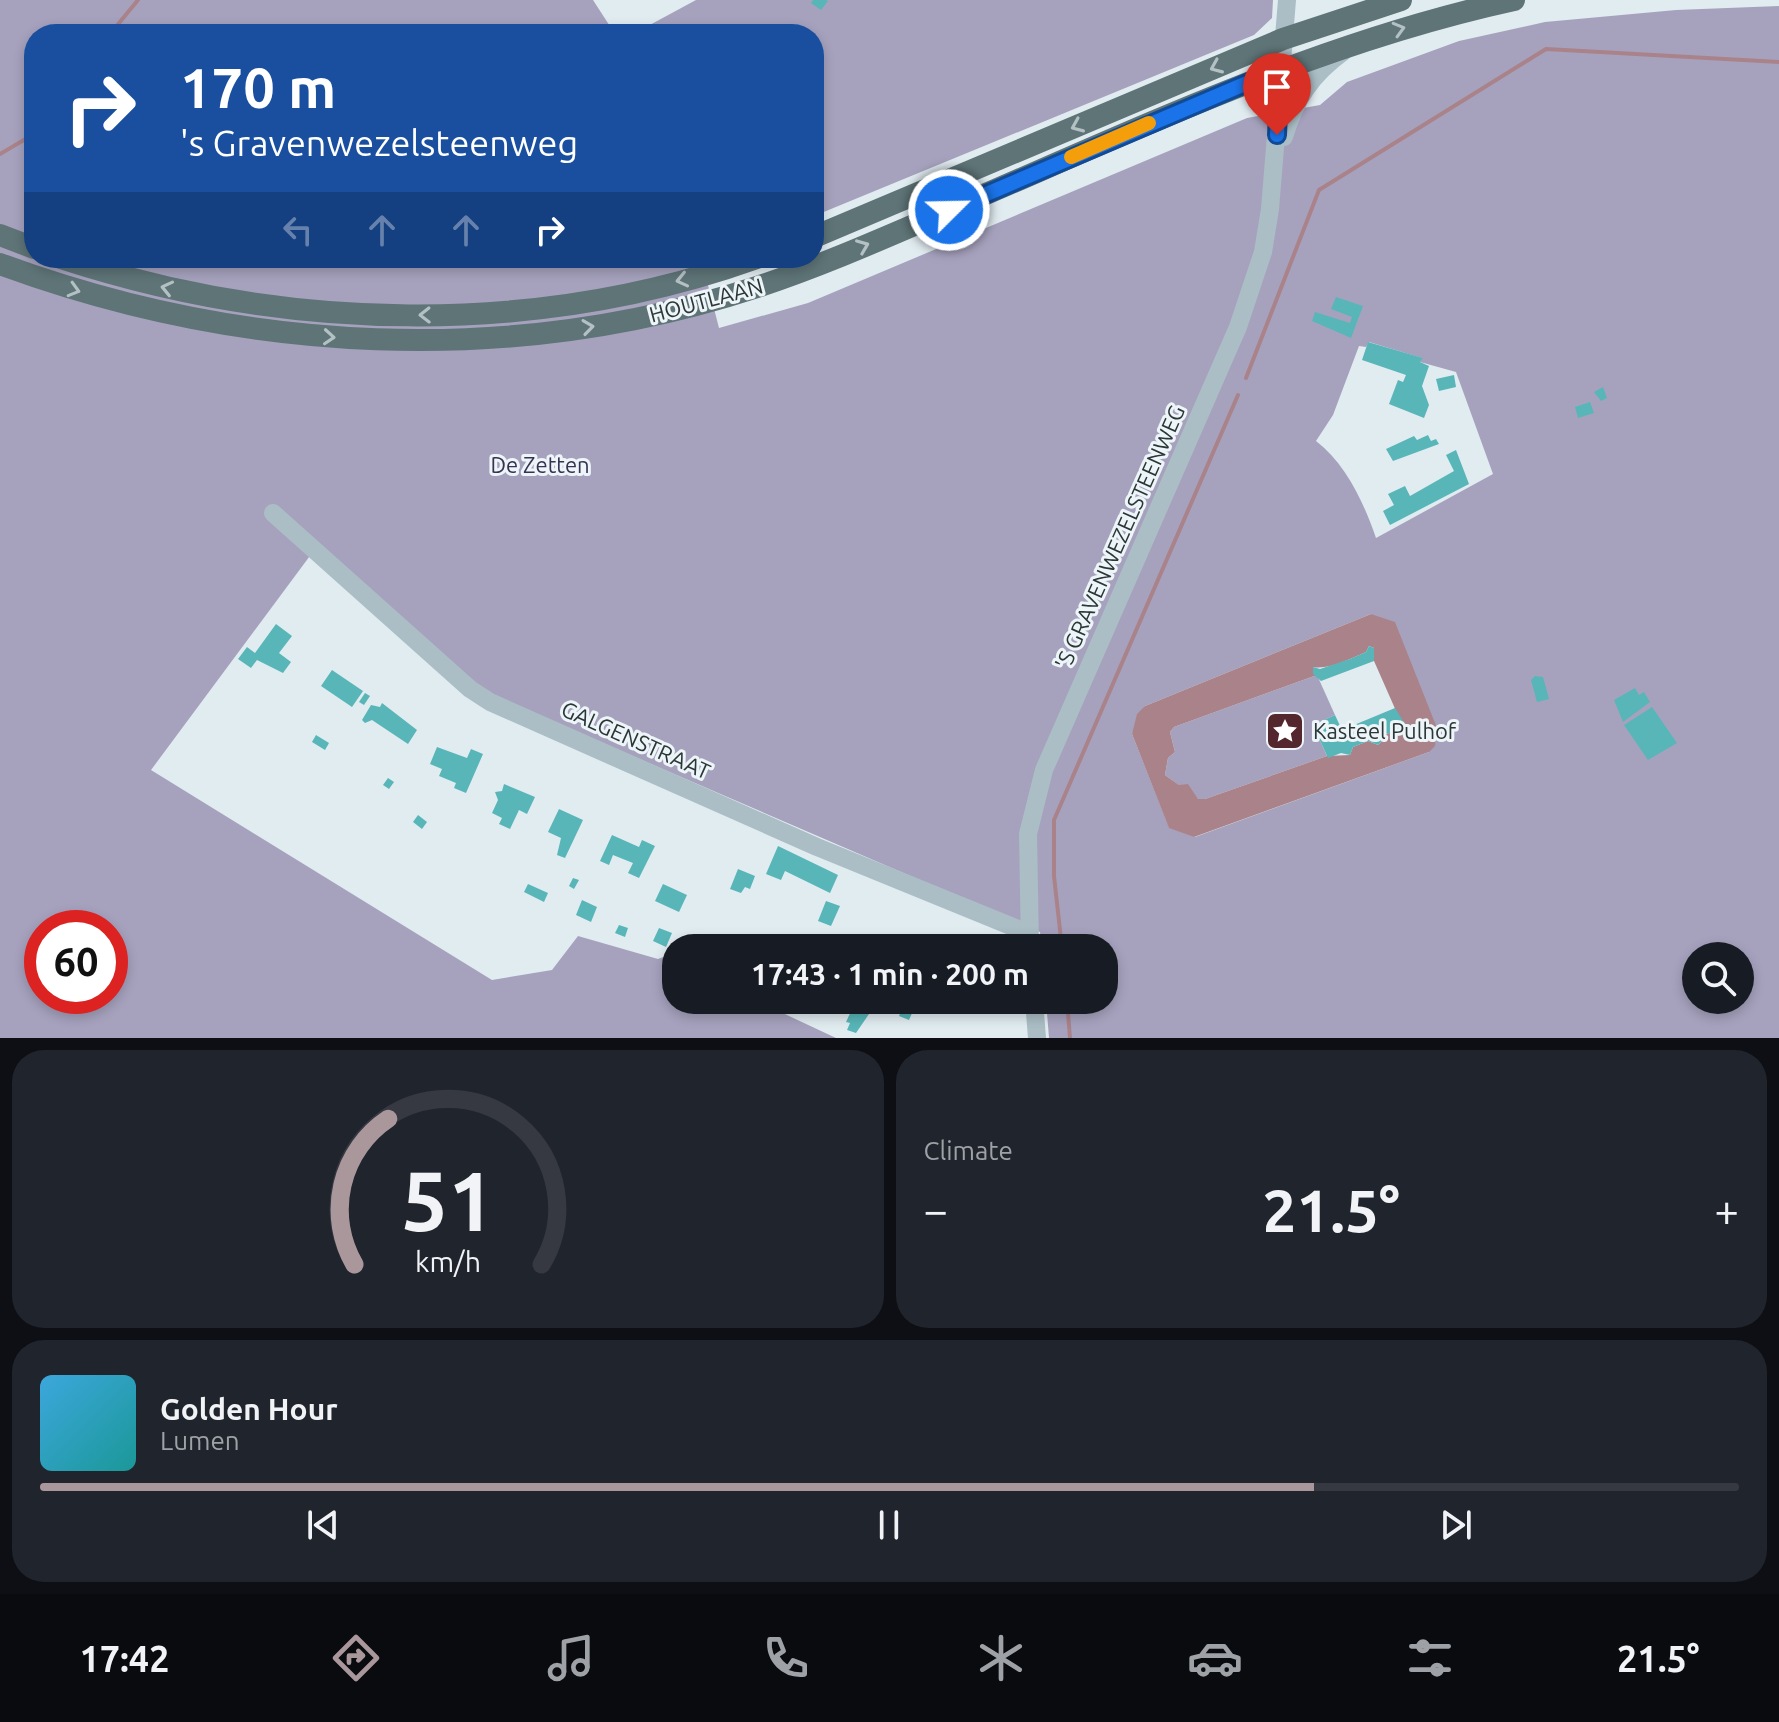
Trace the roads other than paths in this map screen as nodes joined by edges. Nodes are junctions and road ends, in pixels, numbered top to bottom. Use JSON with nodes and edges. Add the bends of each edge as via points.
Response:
{"nodes":[{"id":1,"x":1287,"y":0,"type":"edge"},
{"id":2,"x":1401,"y":0,"type":"edge"},
{"id":3,"x":1514,"y":0,"type":"edge"},
{"id":4,"x":1283,"y":39,"type":"junction"},
{"id":5,"x":1361,"y":40,"type":"junction"},
{"id":6,"x":1280,"y":69,"type":"junction"},
{"id":7,"x":1276,"y":162,"type":"junction"},
{"id":8,"x":824,"y":233,"type":"edge"},
{"id":9,"x":0,"y":235,"type":"edge"},
{"id":10,"x":24,"y":244,"type":"edge"},
{"id":11,"x":824,"y":262,"type":"edge"},
{"id":12,"x":0,"y":264,"type":"edge"},
{"id":13,"x":93,"y":268,"type":"edge"},
{"id":14,"x":724,"y":268,"type":"edge"},
{"id":15,"x":809,"y":268,"type":"edge"},
{"id":16,"x":273,"y":513,"type":"dead end"},
{"id":17,"x":1013,"y":934,"type":"edge"},
{"id":18,"x":1029,"y":934,"type":"edge"},
{"id":19,"x":1035,"y":1014,"type":"edge"},
{"id":20,"x":1037,"y":1038,"type":"edge"}],
"edges":[{"from":1,"to":4,"type":"street","name":"'S GRAVENWEZELSTEENWEG"},
{"from":2,"to":4,"type":"main road"},
{"from":5,"to":3,"type":"main road","name":"HOUTLAAN","one_way":true},
{"from":4,"to":6,"type":"street","name":"'S GRAVENWEZELSTEENWEG"},
{"from":4,"to":8,"type":"main road","one_way":true},
{"from":5,"to":6,"type":"main road","name":"HOUTLAAN"},
{"from":5,"to":7,"type":"street","name":"'S GRAVENWEZELSTEENWEG","via":[[1302,91]]},
{"from":6,"to":7,"type":"street","name":"'S GRAVENWEZELSTEENWEG"},
{"from":11,"to":6,"type":"main road","name":"HOUTLAAN","one_way":true},
{"from":7,"to":18,"type":"street","name":"'S GRAVENWEZELSTEENWEG","via":[[1263,252],[1238,327],[1044,770],[1028,834]]},
{"from":9,"to":10,"type":"main road"},
{"from":12,"to":15,"type":"main road","name":"HOUTLAAN","one_way":true,"via":[[129,306],[220,325],[434,341],[619,322],[695,306]]},
{"from":14,"to":13,"type":"main road","name":"HOUTLAAN","one_way":true,"via":[[581,301],[432,316],[319,313],[233,301]]},
{"from":16,"to":17,"type":"street","name":"GALGENSTRAAT","via":[[490,702]]},
{"from":19,"to":20,"type":"street"}]}
